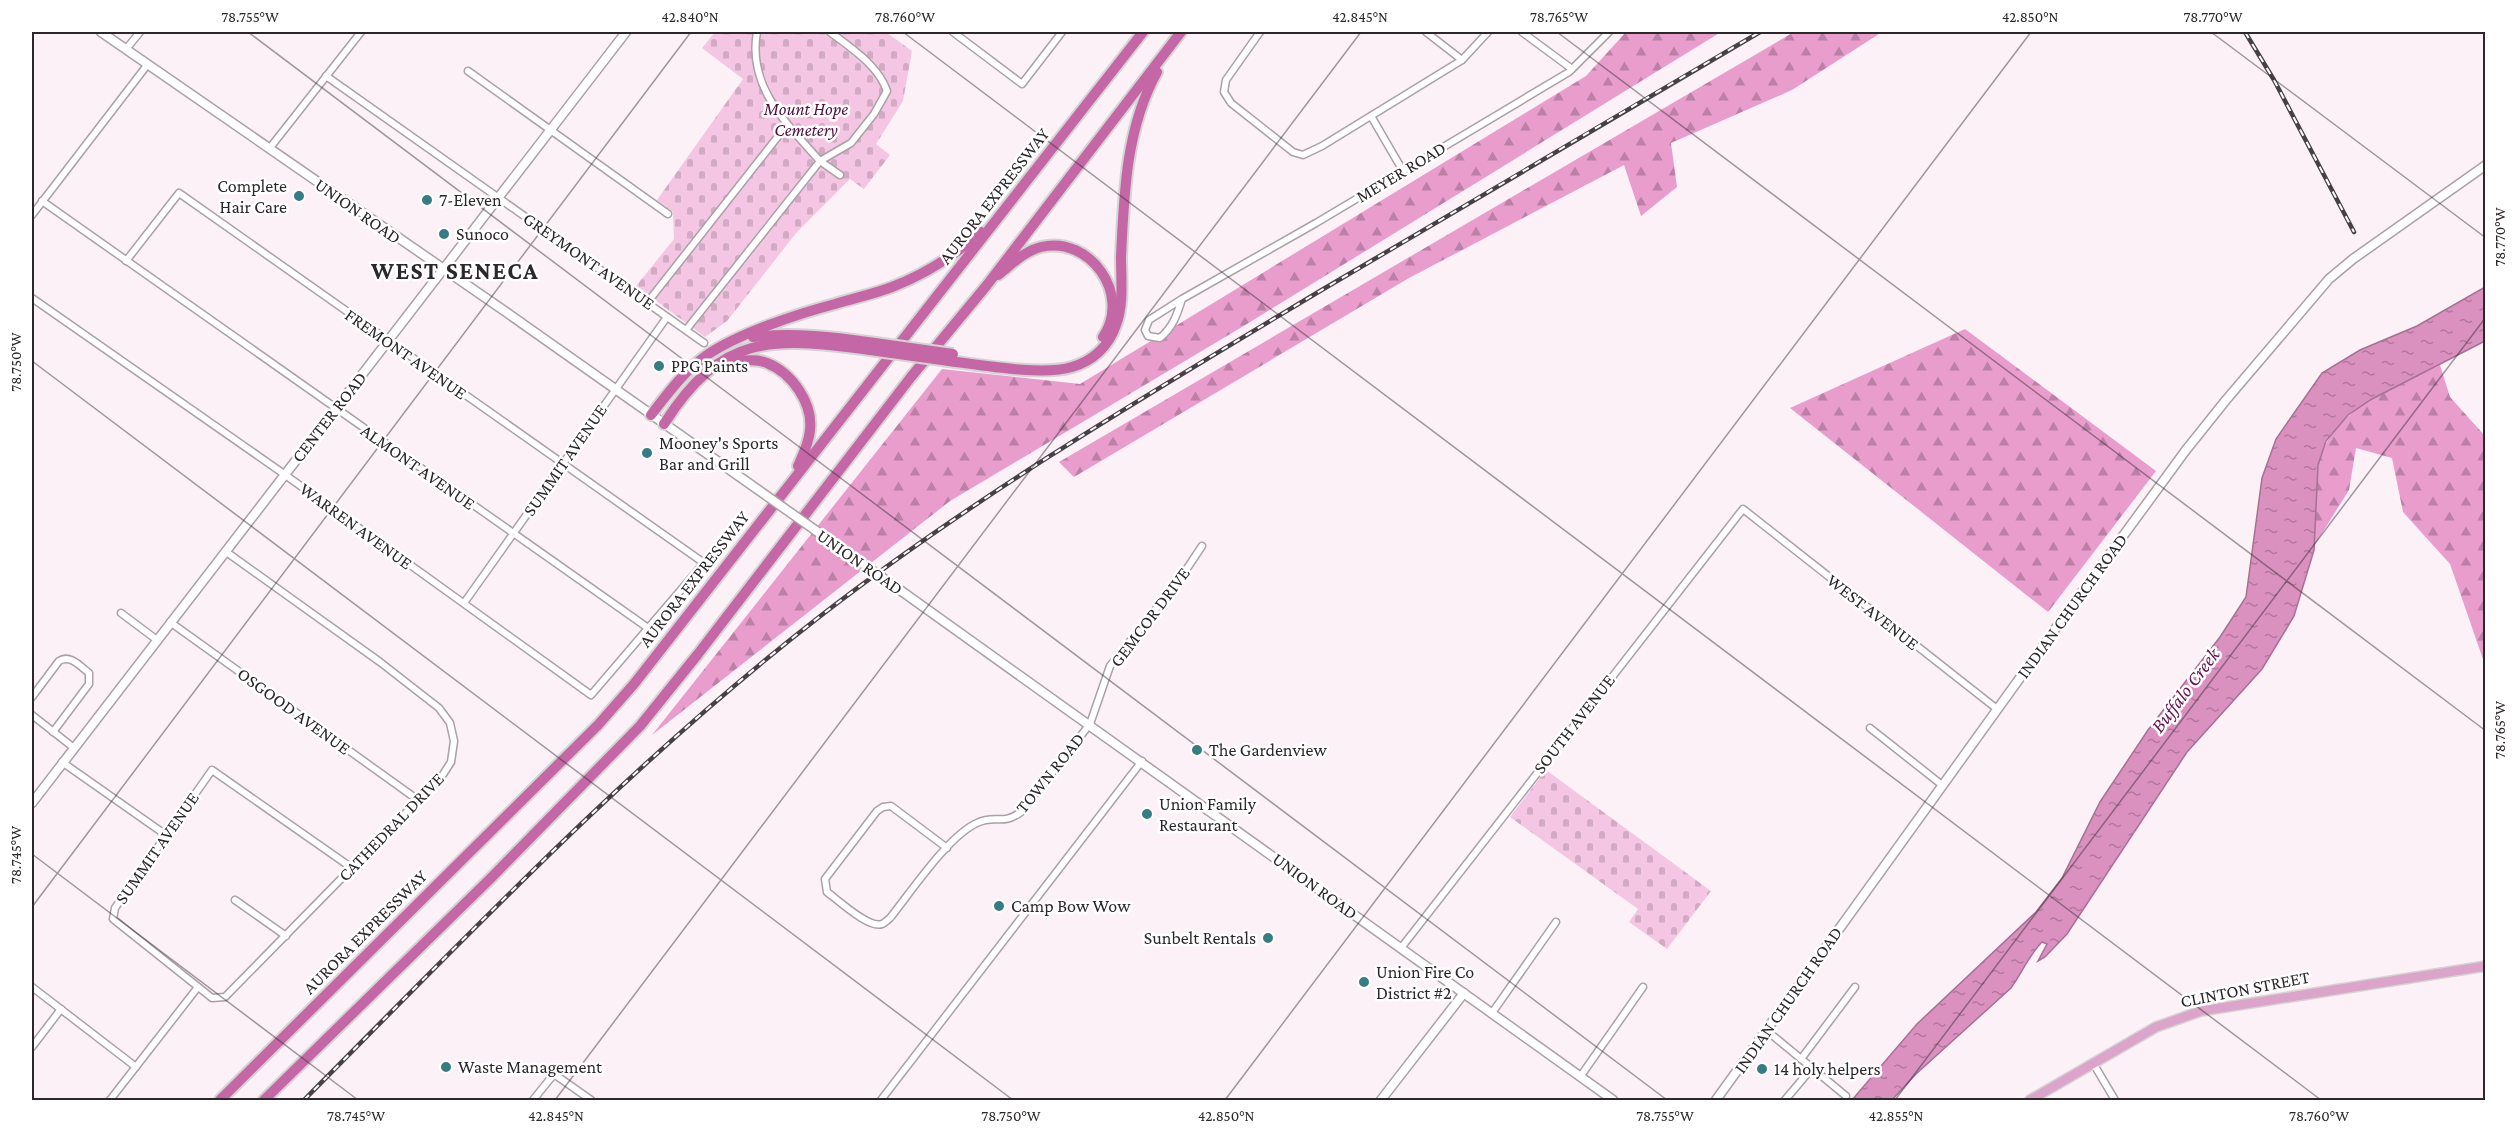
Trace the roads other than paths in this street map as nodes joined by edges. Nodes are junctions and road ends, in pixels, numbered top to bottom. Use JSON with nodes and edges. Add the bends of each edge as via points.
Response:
{"nodes":[{"id":1,"x":101,"y":32,"type":"edge"},
{"id":2,"x":140,"y":32,"type":"edge"},
{"id":3,"x":361,"y":32,"type":"edge"},
{"id":4,"x":626,"y":32,"type":"edge"},
{"id":5,"x":758,"y":32,"type":"edge"},
{"id":6,"x":830,"y":32,"type":"edge"},
{"id":7,"x":953,"y":32,"type":"edge"},
{"id":8,"x":1062,"y":32,"type":"edge"},
{"id":9,"x":1143,"y":32,"type":"edge"},
{"id":10,"x":1260,"y":32,"type":"edge"},
{"id":11,"x":1426,"y":32,"type":"edge"},
{"id":12,"x":1488,"y":32,"type":"edge"},
{"id":13,"x":1522,"y":32,"type":"edge"},
{"id":14,"x":1609,"y":32,"type":"edge"},
{"id":15,"x":1179,"y":35,"type":"edge"},
{"id":16,"x":127,"y":48,"type":"junction"},
{"id":17,"x":1462,"y":60,"type":"junction"},
{"id":18,"x":148,"y":64,"type":"junction"},
{"id":19,"x":1572,"y":69,"type":"junction"},
{"id":20,"x":468,"y":71,"type":"dead end"},
{"id":21,"x":326,"y":76,"type":"junction"},
{"id":22,"x":1371,"y":116,"type":"junction"},
{"id":23,"x":787,"y":125,"type":"junction"},
{"id":24,"x":551,"y":130,"type":"junction"},
{"id":25,"x":269,"y":149,"type":"junction"},
{"id":26,"x":820,"y":161,"type":"junction"},
{"id":27,"x":2486,"y":165,"type":"edge"},
{"id":28,"x":1403,"y":171,"type":"junction"},
{"id":29,"x":840,"y":175,"type":"dead end"},
{"id":30,"x":498,"y":198,"type":"junction"},
{"id":31,"x":42,"y":201,"type":"junction"},
{"id":32,"x":668,"y":214,"type":"dead end"},
{"id":33,"x":1001,"y":214,"type":"junction"},
{"id":34,"x":32,"y":215,"type":"edge"},
{"id":35,"x":126,"y":261,"type":"junction"},
{"id":36,"x":443,"y":270,"type":"junction"},
{"id":37,"x":987,"y":285,"type":"junction"},
{"id":38,"x":32,"y":298,"type":"edge"},
{"id":39,"x":1182,"y":299,"type":"junction"},
{"id":40,"x":647,"y":303,"type":"junction"},
{"id":41,"x":667,"y":317,"type":"junction"},
{"id":42,"x":686,"y":330,"type":"junction"},
{"id":43,"x":738,"y":339,"type":"junction"},
{"id":44,"x":388,"y":340,"type":"junction"},
{"id":45,"x":704,"y":343,"type":"dead end"},
{"id":46,"x":873,"y":346,"type":"junction"},
{"id":47,"x":951,"y":358,"type":"junction"},
{"id":48,"x":714,"y":366,"type":"junction"},
{"id":49,"x":614,"y":389,"type":"junction"},
{"id":50,"x":335,"y":408,"type":"junction"},
{"id":51,"x":651,"y":415,"type":"junction"},
{"id":52,"x":664,"y":424,"type":"junction"},
{"id":53,"x":562,"y":464,"type":"junction"},
{"id":54,"x":284,"y":474,"type":"junction"},
{"id":55,"x":792,"y":480,"type":"junction"},
{"id":56,"x":1750,"y":515,"type":"joint"},
{"id":57,"x":514,"y":533,"type":"junction"},
{"id":58,"x":1202,"y":546,"type":"dead end"},
{"id":59,"x":225,"y":551,"type":"junction"},
{"id":60,"x":464,"y":603,"type":"junction"},
{"id":61,"x":122,"y":613,"type":"dead end"},
{"id":62,"x":170,"y":622,"type":"junction"},
{"id":63,"x":648,"y":628,"type":"junction"},
{"id":64,"x":157,"y":640,"type":"junction"},
{"id":65,"x":32,"y":698,"type":"edge"},
{"id":66,"x":1997,"y":709,"type":"junction"},
{"id":67,"x":32,"y":715,"type":"edge"},
{"id":68,"x":1090,"y":724,"type":"junction"},
{"id":69,"x":1870,"y":728,"type":"dead end"},
{"id":70,"x":53,"y":732,"type":"junction"},
{"id":71,"x":74,"y":747,"type":"junction"},
{"id":72,"x":62,"y":762,"type":"junction"},
{"id":73,"x":1142,"y":762,"type":"junction"},
{"id":74,"x":1942,"y":785,"type":"junction"},
{"id":75,"x":418,"y":800,"type":"junction"},
{"id":76,"x":32,"y":802,"type":"edge"},
{"id":77,"x":166,"y":835,"type":"junction"},
{"id":78,"x":947,"y":848,"type":"junction"},
{"id":79,"x":352,"y":868,"type":"junction"},
{"id":80,"x":235,"y":900,"type":"dead end"},
{"id":81,"x":1556,"y":922,"type":"dead end"},
{"id":82,"x":286,"y":936,"type":"junction"},
{"id":83,"x":1401,"y":948,"type":"junction"},
{"id":84,"x":2486,"y":966,"type":"edge"},
{"id":85,"x":32,"y":987,"type":"edge"},
{"id":86,"x":198,"y":987,"type":"junction"},
{"id":87,"x":1643,"y":987,"type":"dead end"},
{"id":88,"x":1855,"y":987,"type":"dead end"},
{"id":89,"x":1464,"y":993,"type":"junction"},
{"id":90,"x":61,"y":1009,"type":"junction"},
{"id":91,"x":1492,"y":1013,"type":"junction"},
{"id":92,"x":1766,"y":1030,"type":"junction"},
{"id":93,"x":32,"y":1047,"type":"edge"},
{"id":94,"x":1801,"y":1059,"type":"junction"},
{"id":95,"x":2093,"y":1063,"type":"junction"},
{"id":96,"x":136,"y":1067,"type":"junction"},
{"id":97,"x":1812,"y":1068,"type":"junction"},
{"id":98,"x":1580,"y":1077,"type":"junction"},
{"id":99,"x":1846,"y":1096,"type":"dead end"},
{"id":100,"x":110,"y":1101,"type":"edge"},
{"id":101,"x":220,"y":1101,"type":"edge"},
{"id":102,"x":264,"y":1101,"type":"edge"},
{"id":103,"x":533,"y":1101,"type":"edge"},
{"id":104,"x":591,"y":1101,"type":"edge"},
{"id":105,"x":881,"y":1101,"type":"edge"},
{"id":106,"x":1381,"y":1101,"type":"edge"},
{"id":107,"x":1613,"y":1101,"type":"edge"},
{"id":108,"x":1716,"y":1101,"type":"edge"},
{"id":109,"x":1785,"y":1101,"type":"edge"},
{"id":110,"x":2030,"y":1101,"type":"edge"},
{"id":111,"x":2115,"y":1101,"type":"edge"}],
"edges":[{"from":1,"to":16,"type":"main road","name":"UNION ROAD"},
{"from":2,"to":16,"type":"street"},
{"from":3,"to":21,"type":"street"},
{"from":4,"to":24,"type":"main road","name":"CENTER ROAD"},
{"from":5,"to":23,"type":"street","via":[[757,72]]},
{"from":6,"to":26,"type":"street","via":[[860,55],[884,81],[887,91],[850,143]]},
{"from":7,"to":8,"type":"street","via":[[1022,84]]},
{"from":9,"to":33,"type":"highway","name":"AURORA EXPRESSWAY"},
{"from":10,"to":22,"type":"street","via":[[1226,80],[1224,92],[1231,103],[1293,152],[1303,155]]},
{"from":11,"to":17,"type":"street"},
{"from":12,"to":17,"type":"street"},
{"from":13,"to":19,"type":"street"},
{"from":14,"to":19,"type":"street","name":"MEYER ROAD"},
{"from":15,"to":37,"type":"highway"},
{"from":15,"to":47,"type":"highway","via":[[1148,89],[1134,126],[1126,174],[1117,323],[1104,348],[1082,363],[1061,370]]},
{"from":16,"to":18,"type":"main road","name":"UNION ROAD"},
{"from":17,"to":22,"type":"street"},
{"from":18,"to":25,"type":"main road","name":"UNION ROAD"},
{"from":18,"to":31,"type":"street"},
{"from":19,"to":28,"type":"street","name":"MEYER ROAD"},
{"from":20,"to":24,"type":"street"},
{"from":21,"to":25,"type":"street"},
{"from":21,"to":30,"type":"street","name":"GREYMONT AVENUE"},
{"from":22,"to":28,"type":"street"},
{"from":23,"to":26,"type":"street"},
{"from":23,"to":40,"type":"street"},
{"from":24,"to":30,"type":"main road","name":"CENTER ROAD"},
{"from":24,"to":32,"type":"street"},
{"from":25,"to":36,"type":"main road","name":"UNION ROAD"},
{"from":26,"to":29,"type":"street"},
{"from":26,"to":42,"type":"street"},
{"from":27,"to":66,"type":"main road","name":"INDIAN CHURCH ROAD","via":[[2329,279],[2186,450]]},
{"from":28,"to":39,"type":"street","name":"MEYER ROAD"},
{"from":30,"to":36,"type":"main road","name":"CENTER ROAD"},
{"from":30,"to":40,"type":"street","name":"GREYMONT AVENUE"},
{"from":31,"to":34,"type":"street"},
{"from":31,"to":35,"type":"street","name":"ALMONT AVENUE"},
{"from":33,"to":43,"type":"highway","via":[[948,259],[921,275]]},
{"from":33,"to":55,"type":"highway","name":"AURORA EXPRESSWAY"},
{"from":35,"to":44,"type":"street","name":"FREMONT AVENUE","via":[[179,193]]},
{"from":35,"to":50,"type":"street","name":"ALMONT AVENUE"},
{"from":36,"to":44,"type":"main road","name":"CENTER ROAD"},
{"from":36,"to":49,"type":"main road","name":"UNION ROAD"},
{"from":37,"to":47,"type":"highway","via":[[1028,252],[1054,245],[1075,249],[1098,266],[1111,290],[1112,315],[1107,332],[1087,354],[1061,364]]},
{"from":37,"to":102,"type":"highway","via":[[640,726]]},
{"from":38,"to":54,"type":"street","name":"WARREN AVENUE"},
{"from":39,"to":39,"type":"street","name":"MEYER ROAD","via":[[1168,331],[1160,338],[1148,336],[1145,330],[1149,320]]},
{"from":40,"to":41,"type":"street","name":"GREYMONT AVENUE"},
{"from":41,"to":42,"type":"street","name":"GREYMONT AVENUE"},
{"from":41,"to":49,"type":"street","name":"SUMMIT AVENUE"},
{"from":42,"to":45,"type":"street","name":"GREYMONT AVENUE"},
{"from":43,"to":46,"type":"highway","via":[[806,335]]},
{"from":43,"to":51,"type":"highway","via":[[708,354],[685,373]]},
{"from":44,"to":50,"type":"main road","name":"CENTER ROAD"},
{"from":44,"to":53,"type":"street","name":"FREMONT AVENUE"},
{"from":46,"to":47,"type":"highway","bridge":true},
{"from":46,"to":48,"type":"highway","via":[[794,342],[759,345],[734,352]]},
{"from":48,"to":52,"type":"highway","via":[[693,383]]},
{"from":48,"to":55,"type":"highway","via":[[766,363],[796,385],[810,416],[810,431]]},
{"from":49,"to":51,"type":"main road","name":"UNION ROAD"},
{"from":49,"to":53,"type":"street","name":"SUMMIT AVENUE"},
{"from":50,"to":54,"type":"main road","name":"CENTER ROAD"},
{"from":50,"to":57,"type":"street","name":"ALMONT AVENUE"},
{"from":51,"to":52,"type":"main road","name":"UNION ROAD"},
{"from":52,"to":68,"type":"main road","name":"UNION ROAD","bridge":true},
{"from":53,"to":57,"type":"street","name":"SUMMIT AVENUE"},
{"from":53,"to":63,"type":"street","name":"FREMONT AVENUE","via":[[704,563]]},
{"from":54,"to":59,"type":"main road","name":"CENTER ROAD"},
{"from":54,"to":60,"type":"street","name":"WARREN AVENUE"},
{"from":55,"to":101,"type":"highway","name":"AURORA EXPRESSWAY","via":[[598,725]]},
{"from":56,"to":66,"type":"street","name":"WEST AVENUE"},
{"from":56,"to":83,"type":"street","name":"SOUTH AVENUE","via":[[1743,509]]},
{"from":57,"to":60,"type":"street","name":"SUMMIT AVENUE"},
{"from":57,"to":63,"type":"street","name":"ALMONT AVENUE"},
{"from":58,"to":68,"type":"street","name":"GEMCOR DRIVE","via":[[1110,666]]},
{"from":59,"to":62,"type":"main road","name":"CENTER ROAD"},
{"from":59,"to":75,"type":"street","name":"CATHEDRAL DRIVE","via":[[380,662],[446,716],[454,741],[451,762]]},
{"from":60,"to":63,"type":"street","name":"WARREN AVENUE","via":[[591,695]]},
{"from":61,"to":64,"type":"street"},
{"from":62,"to":64,"type":"main road","name":"CENTER ROAD"},
{"from":62,"to":75,"type":"street","name":"OSGOOD AVENUE"},
{"from":64,"to":71,"type":"main road","name":"CENTER ROAD"},
{"from":65,"to":70,"type":"street","via":[[64,658],[70,658],[89,673],[89,684]]},
{"from":66,"to":74,"type":"main road","name":"INDIAN CHURCH ROAD"},
{"from":67,"to":70,"type":"street"},
{"from":68,"to":73,"type":"main road","name":"UNION ROAD"},
{"from":68,"to":78,"type":"street","name":"TOWN ROAD","via":[[1021,812],[1011,820],[977,823]]},
{"from":69,"to":74,"type":"street"},
{"from":70,"to":71,"type":"street"},
{"from":71,"to":72,"type":"main road","name":"CENTER ROAD"},
{"from":72,"to":76,"type":"main road","name":"CENTER ROAD"},
{"from":72,"to":77,"type":"street"},
{"from":73,"to":83,"type":"main road","name":"UNION ROAD"},
{"from":73,"to":105,"type":"street"},
{"from":74,"to":92,"type":"main road","name":"INDIAN CHURCH ROAD"},
{"from":75,"to":79,"type":"street","name":"CATHEDRAL DRIVE"},
{"from":77,"to":79,"type":"street","name":"SUMMIT AVENUE","via":[[212,770]]},
{"from":77,"to":86,"type":"street","name":"SUMMIT AVENUE","via":[[115,908],[113,919]]},
{"from":78,"to":78,"type":"street","name":"TOWN ROAD","via":[[882,924],[866,921],[828,892],[825,885],[825,879],[883,807],[891,806]]},
{"from":79,"to":82,"type":"street","name":"CATHEDRAL DRIVE"},
{"from":80,"to":82,"type":"street"},
{"from":81,"to":91,"type":"street"},
{"from":82,"to":86,"type":"street","name":"CATHEDRAL DRIVE","via":[[225,997],[212,998]]},
{"from":83,"to":89,"type":"main road","name":"UNION ROAD"},
{"from":84,"to":95,"type":"main road","name":"CLINTON STREET","via":[[2201,1011],[2156,1027]]},
{"from":85,"to":90,"type":"street"},
{"from":86,"to":96,"type":"street"},
{"from":87,"to":98,"type":"street"},
{"from":88,"to":94,"type":"street"},
{"from":89,"to":91,"type":"main road","name":"UNION ROAD"},
{"from":89,"to":106,"type":"main road"},
{"from":90,"to":93,"type":"street"},
{"from":90,"to":96,"type":"street"},
{"from":91,"to":98,"type":"main road","name":"UNION ROAD"},
{"from":92,"to":94,"type":"street"},
{"from":92,"to":108,"type":"main road","name":"INDIAN CHURCH ROAD"},
{"from":94,"to":97,"type":"street"},
{"from":95,"to":110,"type":"main road","name":"CLINTON STREET"},
{"from":95,"to":111,"type":"street"},
{"from":96,"to":100,"type":"street"},
{"from":97,"to":99,"type":"street"},
{"from":97,"to":109,"type":"street"},
{"from":98,"to":107,"type":"main road","name":"UNION ROAD"},
{"from":103,"to":104,"type":"street","via":[[554,1074]]}]}
